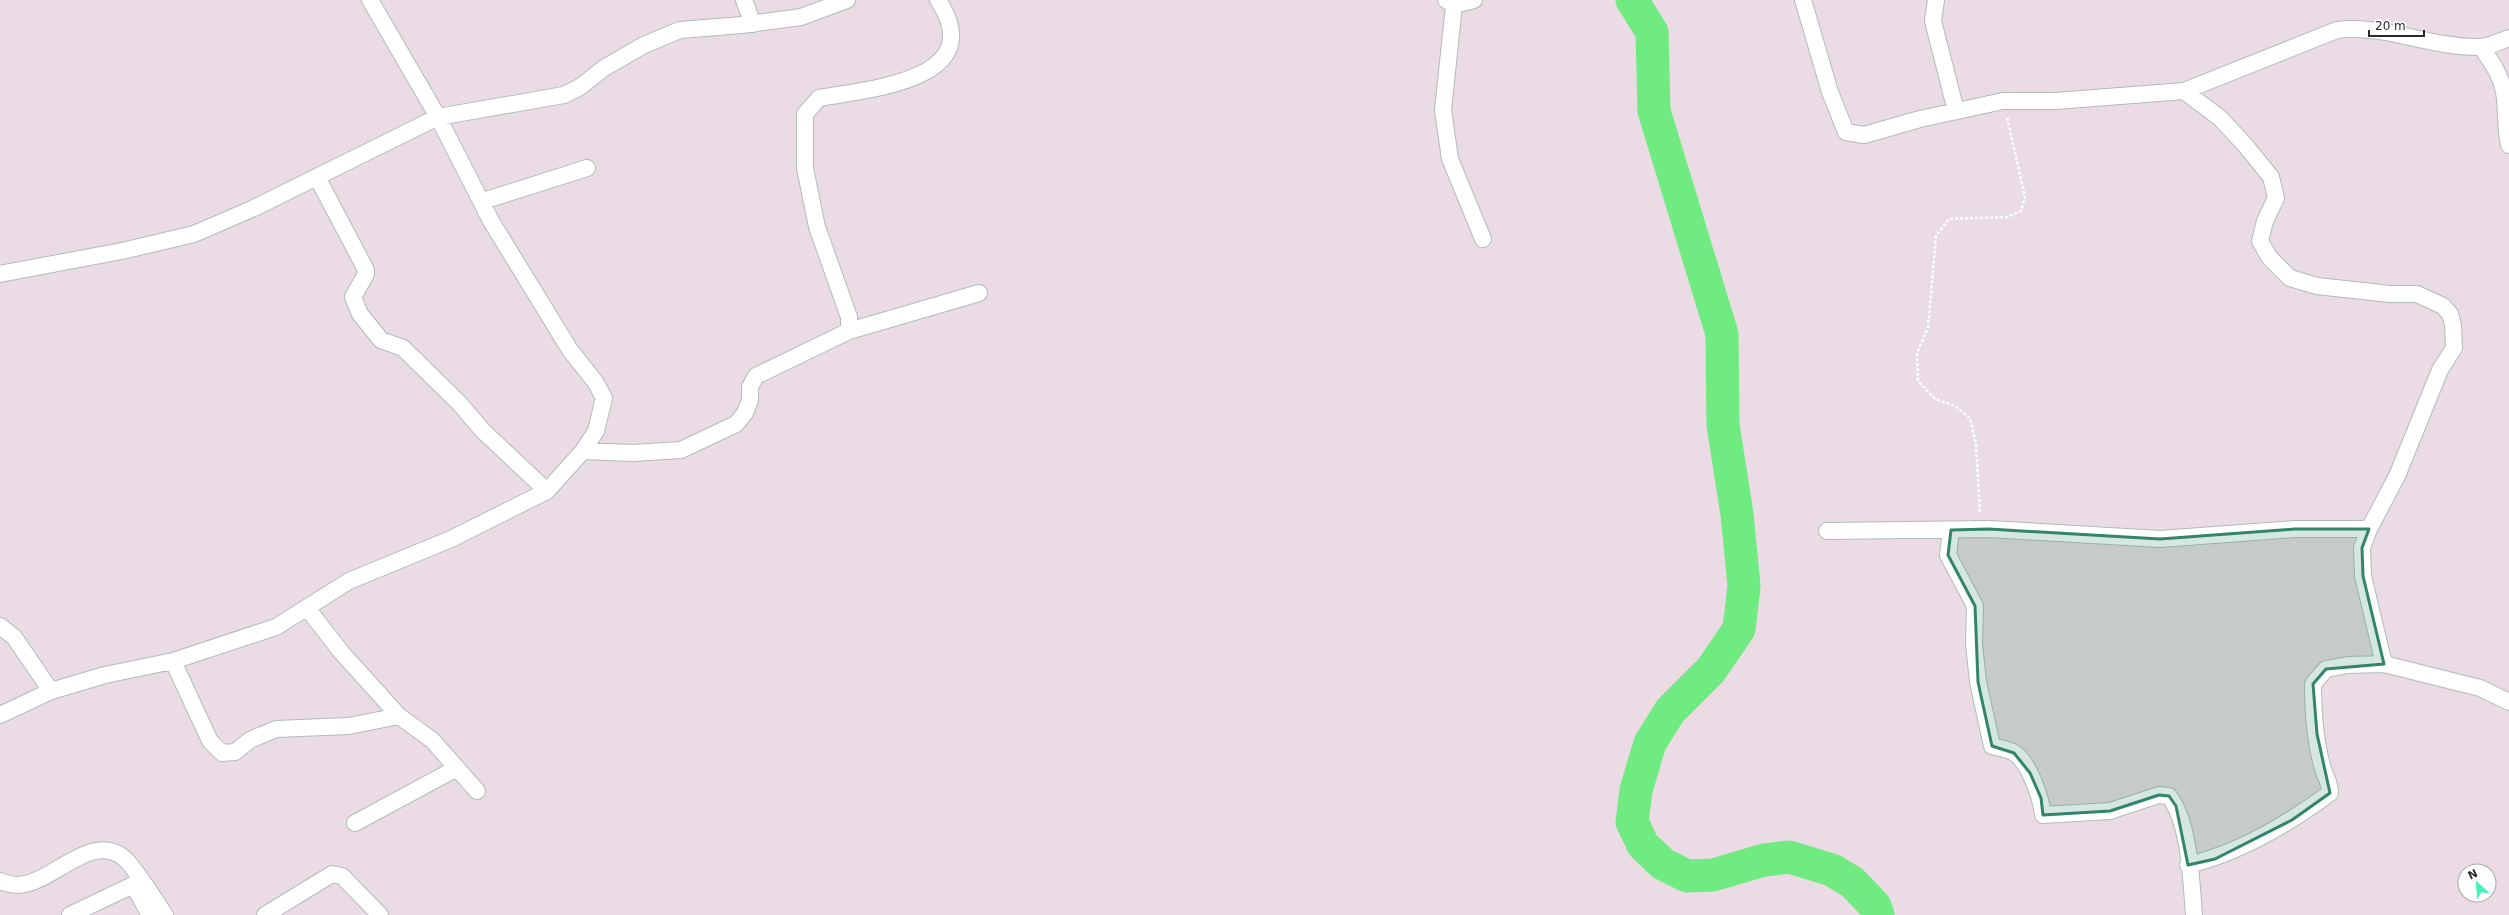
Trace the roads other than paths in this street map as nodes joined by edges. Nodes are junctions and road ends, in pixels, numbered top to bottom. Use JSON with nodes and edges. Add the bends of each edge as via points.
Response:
{"nodes":[{"id":1,"x":370,"y":0,"type":"edge"},
{"id":2,"x":744,"y":0,"type":"edge"},
{"id":3,"x":847,"y":0,"type":"edge"},
{"id":4,"x":938,"y":0,"type":"edge"},
{"id":5,"x":1474,"y":0,"type":"edge"},
{"id":6,"x":1803,"y":0,"type":"edge"},
{"id":7,"x":1936,"y":0,"type":"edge"},
{"id":8,"x":1450,"y":2,"type":"edge"},
{"id":9,"x":753,"y":24,"type":"junction"},
{"id":10,"x":2509,"y":38,"type":"edge"},
{"id":11,"x":2481,"y":48,"type":"junction"},
{"id":12,"x":2184,"y":91,"type":"junction"},
{"id":13,"x":1956,"y":111,"type":"junction"},
{"id":14,"x":438,"y":117,"type":"junction"},
{"id":15,"x":2509,"y":145,"type":"edge"},
{"id":16,"x":587,"y":168,"type":"dead end"},
{"id":17,"x":317,"y":177,"type":"junction"},
{"id":18,"x":483,"y":201,"type":"junction"},
{"id":19,"x":1483,"y":239,"type":"dead end"},
{"id":20,"x":0,"y":274,"type":"edge"},
{"id":21,"x":980,"y":293,"type":"dead end"},
{"id":22,"x":849,"y":330,"type":"junction"},
{"id":23,"x":583,"y":451,"type":"junction"},
{"id":24,"x":547,"y":491,"type":"junction"},
{"id":25,"x":2369,"y":529,"type":"junction"},
{"id":26,"x":1951,"y":530,"type":"junction"},
{"id":27,"x":1827,"y":531,"type":"dead end"},
{"id":28,"x":307,"y":608,"type":"junction"},
{"id":29,"x":0,"y":626,"type":"edge"},
{"id":30,"x":173,"y":661,"type":"junction"},
{"id":31,"x":2384,"y":664,"type":"junction"},
{"id":32,"x":51,"y":692,"type":"junction"},
{"id":33,"x":2509,"y":702,"type":"edge"},
{"id":34,"x":0,"y":715,"type":"edge"},
{"id":35,"x":399,"y":716,"type":"junction"},
{"id":36,"x":457,"y":768,"type":"junction"},
{"id":37,"x":477,"y":791,"type":"dead end"},
{"id":38,"x":355,"y":823,"type":"dead end"},
{"id":39,"x":2188,"y":865,"type":"junction"},
{"id":40,"x":0,"y":881,"type":"edge"},
{"id":41,"x":70,"y":915,"type":"edge"},
{"id":42,"x":150,"y":915,"type":"edge"},
{"id":43,"x":165,"y":915,"type":"edge"},
{"id":44,"x":265,"y":915,"type":"edge"},
{"id":45,"x":380,"y":915,"type":"edge"},
{"id":46,"x":2194,"y":915,"type":"edge"}],
"edges":[{"from":1,"to":14,"type":"street"},
{"from":2,"to":9,"type":"street"},
{"from":3,"to":9,"type":"street","via":[[801,18]]},
{"from":4,"to":22,"type":"street","via":[[946,13],[952,38],[946,57],[929,70],[887,86],[819,98],[805,114],[806,168],[817,227],[849,317]]},
{"from":5,"to":8,"type":"street"},
{"from":6,"to":13,"type":"street","via":[[1830,92],[1846,132],[1864,134]]},
{"from":7,"to":13,"type":"street","via":[[1933,20]]},
{"from":8,"to":19,"type":"street","via":[[1444,110],[1450,160]]},
{"from":9,"to":14,"type":"street","via":[[680,30],[638,48],[564,95]]},
{"from":10,"to":11,"type":"street"},
{"from":11,"to":12,"type":"street","via":[[2432,42],[2381,31],[2355,28],[2337,30]]},
{"from":11,"to":15,"type":"street","via":[[2498,71],[2504,92],[2504,116]]},
{"from":12,"to":13,"type":"street","via":[[2056,101],[2004,101]]},
{"from":12,"to":25,"type":"street","via":[[2220,118],[2271,176],[2276,198],[2265,221],[2260,241],[2269,257],[2290,278],[2317,286],[2390,294],[2417,294],[2443,306],[2450,314],[2454,348],[2440,370],[2397,476]]},
{"from":14,"to":17,"type":"street"},
{"from":14,"to":18,"type":"street"},
{"from":16,"to":18,"type":"street"},
{"from":17,"to":20,"type":"street","via":[[194,234],[122,251]]},
{"from":17,"to":24,"type":"street","via":[[366,270],[353,297],[360,314],[381,340],[402,348],[460,404],[483,431]]},
{"from":18,"to":23,"type":"street","via":[[491,220],[570,350],[596,383],[604,398],[596,431]]},
{"from":21,"to":22,"type":"street"},
{"from":22,"to":23,"type":"street","via":[[756,376],[750,387],[750,400],[745,412],[736,424],[681,450],[633,453]]},
{"from":23,"to":24,"type":"street"},
{"from":24,"to":28,"type":"street","via":[[451,539],[349,581]]},
{"from":25,"to":26,"type":"street","via":[[2295,529],[2160,539],[1981,529]]},
{"from":25,"to":31,"type":"street","via":[[2362,548],[2363,576]]},
{"from":26,"to":27,"type":"street"},
{"from":26,"to":39,"type":"street","via":[[1948,556],[1975,606],[1974,644],[1978,682],[1992,746],[2014,752],[2030,773],[2040,798],[2043,815],[2110,811],[2159,796],[2169,796],[2176,806],[2184,834]]},
{"from":28,"to":30,"type":"street","via":[[276,627]]},
{"from":28,"to":35,"type":"street","via":[[342,653]]},
{"from":29,"to":32,"type":"street","via":[[14,637]]},
{"from":30,"to":32,"type":"street","via":[[105,675]]},
{"from":30,"to":35,"type":"street","via":[[210,741],[222,753],[235,752],[250,740],[276,729],[350,726]]},
{"from":31,"to":33,"type":"street","via":[[2480,688]]},
{"from":31,"to":39,"type":"street","via":[[2337,666],[2326,670],[2313,684],[2316,727],[2323,769],[2330,783],[2330,793],[2292,820],[2215,859]]},
{"from":32,"to":34,"type":"street"},
{"from":35,"to":36,"type":"street","via":[[432,740]]},
{"from":36,"to":37,"type":"street"},
{"from":36,"to":38,"type":"street"},
{"from":39,"to":46,"type":"street"},
{"from":40,"to":43,"type":"street","via":[[18,885],[62,868],[88,852],[112,851],[125,858]]},
{"from":41,"to":42,"type":"street","via":[[133,885]]},
{"from":44,"to":45,"type":"street","via":[[332,874],[342,876]]}]}
